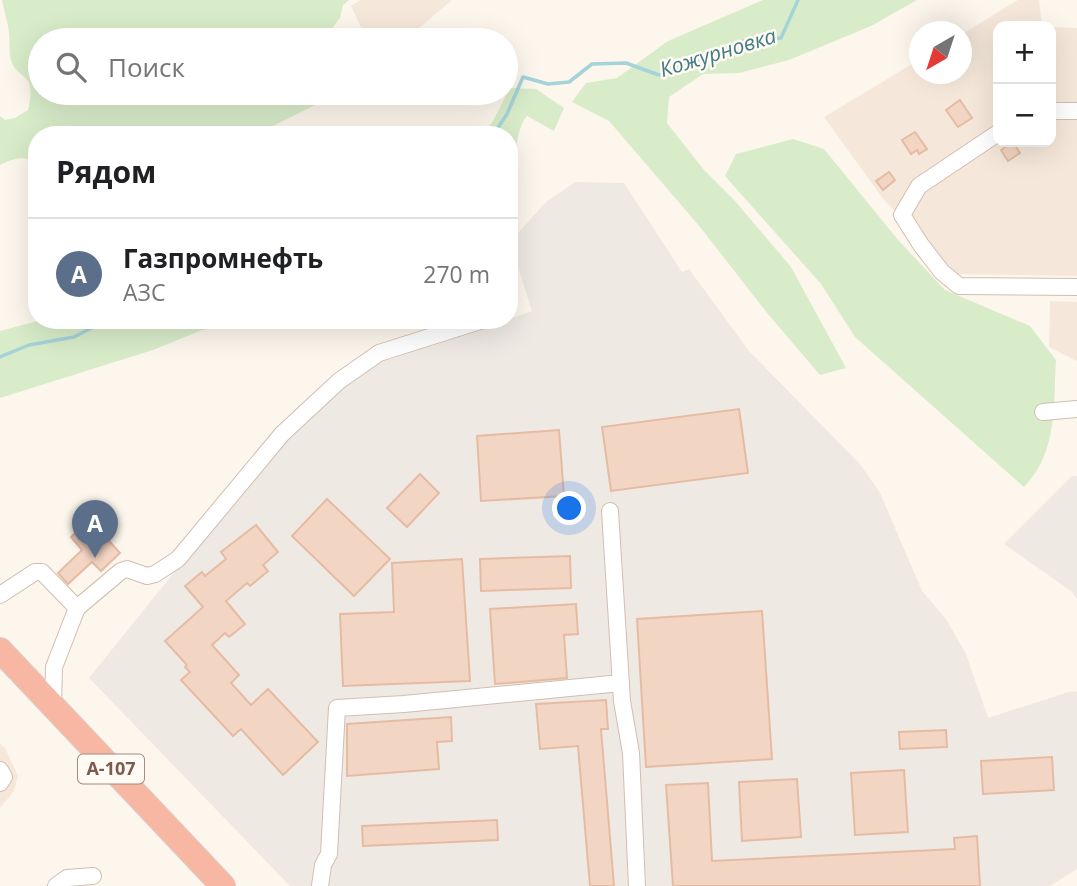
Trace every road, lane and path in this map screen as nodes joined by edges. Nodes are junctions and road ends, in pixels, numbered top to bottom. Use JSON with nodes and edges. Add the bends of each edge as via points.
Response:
{"nodes":[{"id":1,"x":1056,"y":111,"type":"edge"},
{"id":2,"x":1077,"y":111,"type":"edge"},
{"id":3,"x":993,"y":136,"type":"edge"},
{"id":4,"x":1077,"y":287,"type":"edge"},
{"id":5,"x":455,"y":329,"type":"edge"},
{"id":6,"x":1077,"y":409,"type":"edge"},
{"id":7,"x":1043,"y":412,"type":"dead end"},
{"id":8,"x":610,"y":511,"type":"dead end"},
{"id":9,"x":0,"y":595,"type":"edge"},
{"id":10,"x":77,"y":608,"type":"junction"},
{"id":11,"x":0,"y":650,"type":"edge"},
{"id":12,"x":621,"y":683,"type":"junction"},
{"id":13,"x":53,"y":707,"type":"junction"},
{"id":14,"x":0,"y":770,"type":"edge"},
{"id":15,"x":0,"y":783,"type":"edge"},
{"id":16,"x":93,"y":876,"type":"dead end"},
{"id":17,"x":57,"y":886,"type":"edge"},
{"id":18,"x":223,"y":886,"type":"edge"},
{"id":19,"x":320,"y":886,"type":"edge"},
{"id":20,"x":637,"y":886,"type":"edge"}],
"edges":[{"from":1,"to":2,"type":"street"},
{"from":3,"to":4,"type":"street","via":[[919,186],[902,215],[942,272],[960,286]]},
{"from":5,"to":10,"type":"street","via":[[379,353],[339,381],[282,433],[178,559],[147,576],[121,571]]},
{"from":6,"to":7,"type":"street"},
{"from":8,"to":12,"type":"street"},
{"from":9,"to":10,"type":"street","via":[[42,572]]},
{"from":10,"to":13,"type":"street","via":[[54,667]]},
{"from":11,"to":13,"type":"highway","number":"А-107"},
{"from":12,"to":19,"type":"street","via":[[337,708],[329,854]]},
{"from":12,"to":20,"type":"street","via":[[631,753]]},
{"from":13,"to":18,"type":"highway","number":"А-107"},
{"from":14,"to":15,"type":"street","via":[[4,777]]},
{"from":16,"to":17,"type":"street","via":[[67,878]]}]}
